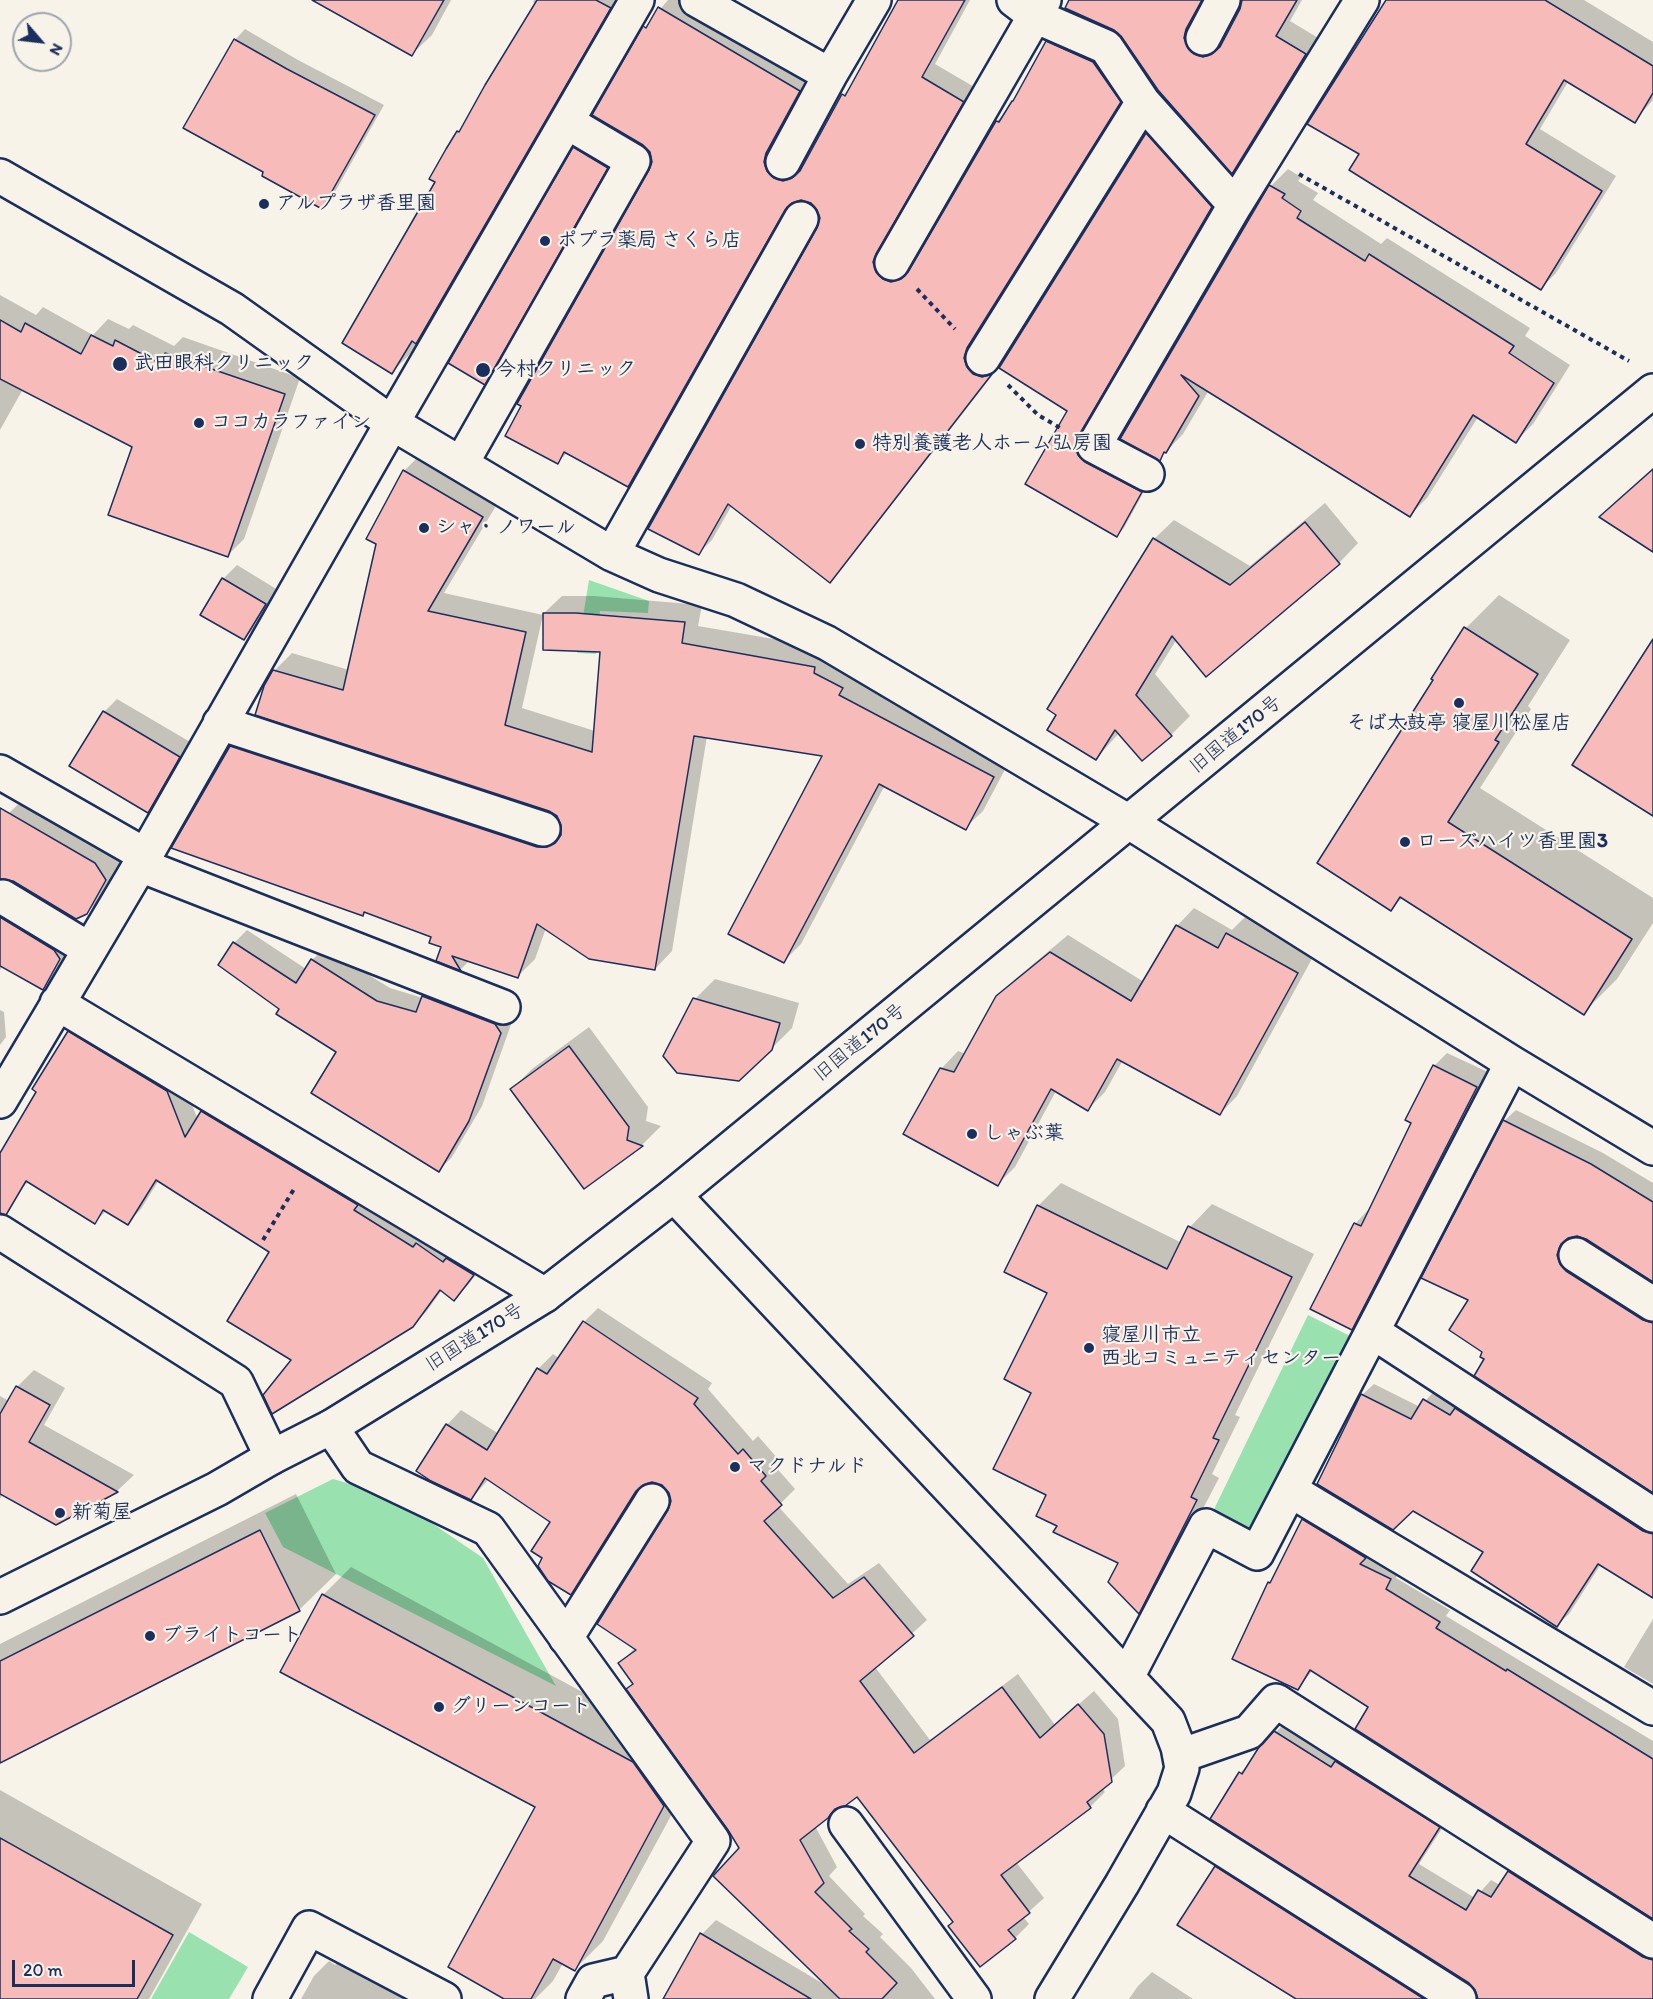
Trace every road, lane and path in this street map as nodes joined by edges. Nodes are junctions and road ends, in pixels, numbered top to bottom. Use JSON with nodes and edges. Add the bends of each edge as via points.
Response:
{"nodes":[{"id":1,"x":637,"y":0,"type":"edge"},
{"id":2,"x":697,"y":0,"type":"edge"},
{"id":3,"x":874,"y":0,"type":"edge"},
{"id":4,"x":1223,"y":0,"type":"edge"},
{"id":5,"x":1362,"y":0,"type":"edge"},
{"id":6,"x":1031,"y":5,"type":"edge"},
{"id":7,"x":1203,"y":38,"type":"dead end"},
{"id":8,"x":830,"y":75,"type":"junction"},
{"id":9,"x":1143,"y":102,"type":"junction"},
{"id":10,"x":567,"y":122,"type":"junction"},
{"id":11,"x":1266,"y":155,"type":"junction"},
{"id":12,"x":783,"y":162,"type":"dead end"},
{"id":13,"x":0,"y":176,"type":"edge"},
{"id":14,"x":1235,"y":205,"type":"junction"},
{"id":15,"x":801,"y":219,"type":"dead end"},
{"id":16,"x":892,"y":263,"type":"dead end"},
{"id":17,"x":983,"y":358,"type":"dead end"},
{"id":18,"x":1633,"y":363,"type":"dead end"},
{"id":19,"x":1653,"y":391,"type":"edge"},
{"id":20,"x":392,"y":423,"type":"junction"},
{"id":21,"x":461,"y":464,"type":"junction"},
{"id":22,"x":1147,"y":474,"type":"dead end"},
{"id":23,"x":612,"y":554,"type":"junction"},
{"id":24,"x":220,"y":723,"type":"junction"},
{"id":25,"x":0,"y":772,"type":"edge"},
{"id":26,"x":1129,"y":822,"type":"junction"},
{"id":27,"x":543,"y":829,"type":"dead end"},
{"id":28,"x":142,"y":860,"type":"junction"},
{"id":29,"x":3,"y":897,"type":"dead end"},
{"id":30,"x":89,"y":949,"type":"junction"},
{"id":31,"x":57,"y":1003,"type":"junction"},
{"id":32,"x":503,"y":1008,"type":"dead end"},
{"id":33,"x":1512,"y":1063,"type":"junction"},
{"id":34,"x":0,"y":1101,"type":"edge"},
{"id":35,"x":1653,"y":1148,"type":"edge"},
{"id":36,"x":314,"y":1156,"type":"junction"},
{"id":37,"x":674,"y":1195,"type":"junction"},
{"id":38,"x":0,"y":1232,"type":"edge"},
{"id":39,"x":262,"y":1240,"type":"dead end"},
{"id":40,"x":1576,"y":1255,"type":"dead end"},
{"id":41,"x":545,"y":1295,"type":"junction"},
{"id":42,"x":1653,"y":1304,"type":"edge"},
{"id":43,"x":1372,"y":1332,"type":"junction"},
{"id":44,"x":331,"y":1427,"type":"junction"},
{"id":45,"x":272,"y":1456,"type":"junction"},
{"id":46,"x":1290,"y":1490,"type":"junction"},
{"id":47,"x":652,"y":1501,"type":"dead end"},
{"id":48,"x":1653,"y":1515,"type":"edge"},
{"id":49,"x":0,"y":1597,"type":"edge"},
{"id":50,"x":566,"y":1638,"type":"junction"},
{"id":51,"x":1127,"y":1677,"type":"junction"},
{"id":52,"x":1653,"y":1708,"type":"edge"},
{"id":53,"x":1180,"y":1756,"type":"junction"},
{"id":54,"x":1163,"y":1811,"type":"junction"},
{"id":55,"x":846,"y":1824,"type":"dead end"},
{"id":56,"x":1653,"y":1941,"type":"edge"},
{"id":57,"x":629,"y":1986,"type":"edge"},
{"id":58,"x":270,"y":1999,"type":"edge"},
{"id":59,"x":444,"y":1999,"type":"edge"},
{"id":60,"x":583,"y":1999,"type":"edge"},
{"id":61,"x":974,"y":1999,"type":"edge"},
{"id":62,"x":1052,"y":1999,"type":"edge"},
{"id":63,"x":1459,"y":1999,"type":"edge"}],
"edges":[{"from":1,"to":10,"type":"main road"},
{"from":2,"to":8,"type":"main road"},
{"from":3,"to":8,"type":"main road"},
{"from":4,"to":7,"type":"main road"},
{"from":5,"to":11,"type":"main road"},
{"from":6,"to":9,"type":"main road","via":[[1106,47]]},
{"from":6,"to":16,"type":"main road"},
{"from":8,"to":12,"type":"main road"},
{"from":9,"to":14,"type":"main road"},
{"from":9,"to":17,"type":"main road"},
{"from":10,"to":20,"type":"main road"},
{"from":10,"to":21,"type":"main road","via":[[633,161]]},
{"from":11,"to":14,"type":"main road"},
{"from":11,"to":18,"type":"path"},
{"from":13,"to":20,"type":"main road","via":[[232,309]]},
{"from":14,"to":22,"type":"main road","via":[[1094,446]]},
{"from":15,"to":23,"type":"main road"},
{"from":19,"to":26,"type":"main road","name":"旧国道170号"},
{"from":20,"to":21,"type":"main road"},
{"from":20,"to":24,"type":"main road"},
{"from":21,"to":23,"type":"main road"},
{"from":23,"to":26,"type":"main road","via":[[659,575],[736,600],[827,643]]},
{"from":24,"to":27,"type":"main road"},
{"from":24,"to":28,"type":"main road"},
{"from":25,"to":28,"type":"main road"},
{"from":26,"to":33,"type":"main road"},
{"from":26,"to":37,"type":"main road","name":"旧国道170号"},
{"from":28,"to":30,"type":"main road"},
{"from":28,"to":32,"type":"main road"},
{"from":29,"to":30,"type":"main road"},
{"from":30,"to":31,"type":"main road"},
{"from":31,"to":34,"type":"main road"},
{"from":31,"to":36,"type":"main road"},
{"from":33,"to":35,"type":"main road"},
{"from":33,"to":43,"type":"main road"},
{"from":36,"to":39,"type":"path"},
{"from":36,"to":41,"type":"main road"},
{"from":37,"to":41,"type":"main road","name":"旧国道170号"},
{"from":37,"to":51,"type":"main road"},
{"from":38,"to":45,"type":"main road","via":[[236,1382]]},
{"from":40,"to":42,"type":"main road"},
{"from":41,"to":44,"type":"main road","name":"旧国道170号"},
{"from":43,"to":46,"type":"main road"},
{"from":43,"to":48,"type":"main road"},
{"from":44,"to":45,"type":"main road","name":"旧国道170号"},
{"from":44,"to":50,"type":"main road","via":[[358,1467],[488,1529]]},
{"from":45,"to":49,"type":"main road","name":"旧国道170号","via":[[217,1489]]},
{"from":46,"to":51,"type":"main road","via":[[1257,1553],[1206,1527]]},
{"from":46,"to":52,"type":"main road"},
{"from":47,"to":50,"type":"main road"},
{"from":50,"to":57,"type":"main road","via":[[713,1841]]},
{"from":51,"to":53,"type":"main road","via":[[1168,1721]]},
{"from":53,"to":54,"type":"main road","via":[[1182,1768]]},
{"from":53,"to":56,"type":"main road","via":[[1249,1732],[1276,1701]]},
{"from":54,"to":62,"type":"main road"},
{"from":54,"to":63,"type":"main road"},
{"from":55,"to":61,"type":"main road"},
{"from":57,"to":60,"type":"main road","via":[[593,1981]]},
{"from":58,"to":59,"type":"main road","via":[[309,1928]]}]}
